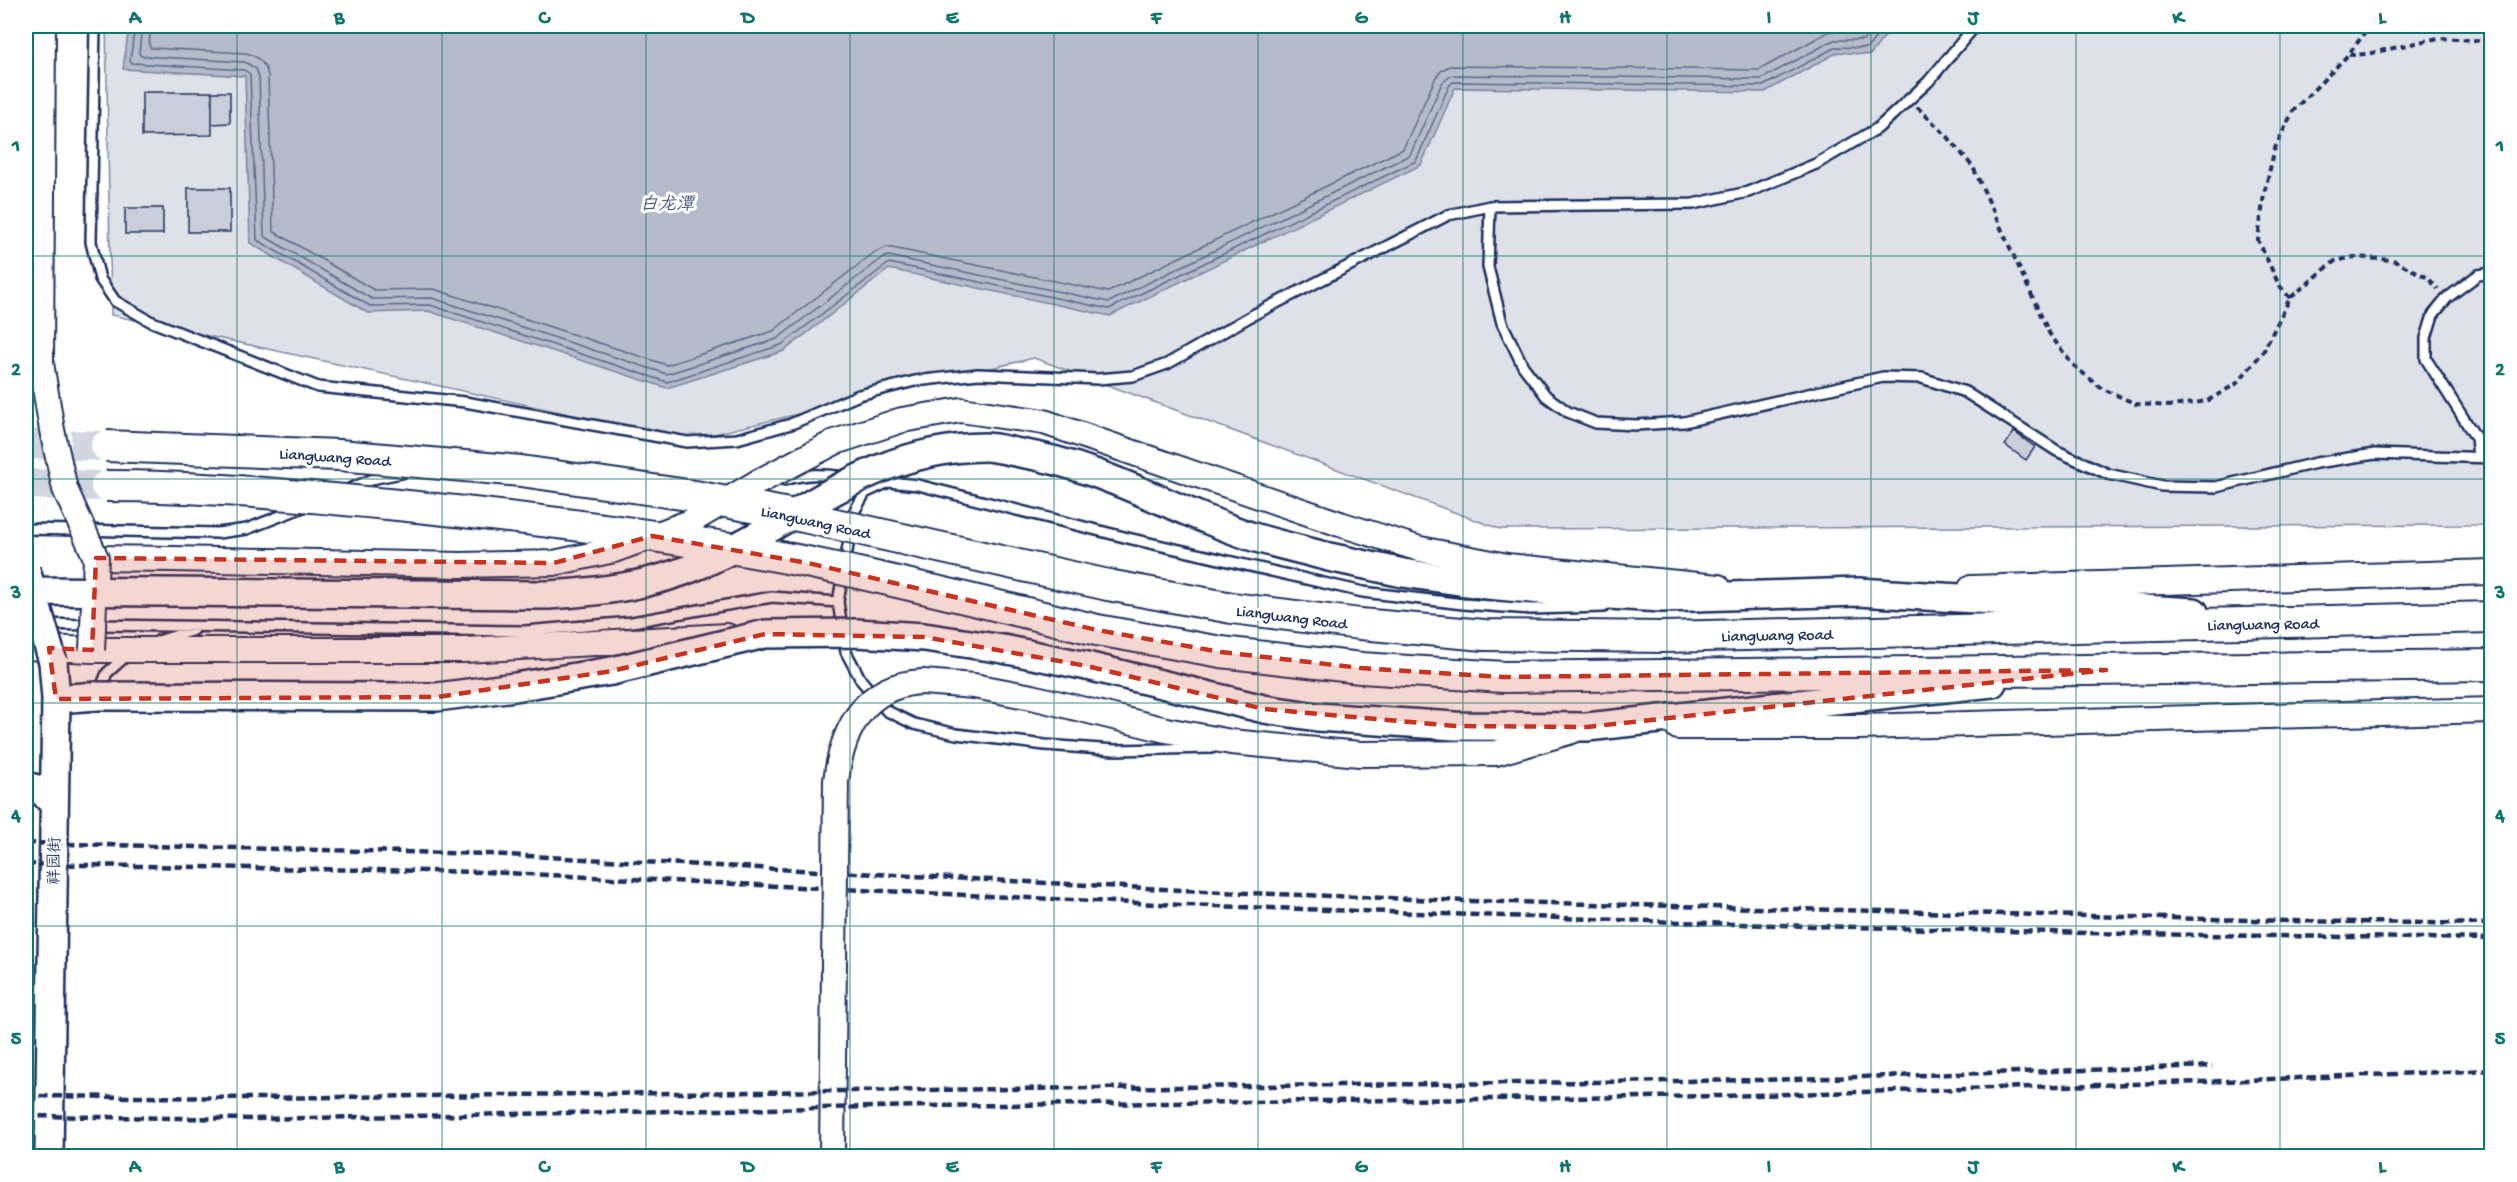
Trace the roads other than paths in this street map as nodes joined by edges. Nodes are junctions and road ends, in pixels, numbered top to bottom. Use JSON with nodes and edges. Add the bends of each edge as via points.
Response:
{"nodes":[{"id":1,"x":43,"y":26,"type":"edge"},
{"id":2,"x":95,"y":26,"type":"edge"},
{"id":3,"x":1975,"y":26,"type":"edge"},
{"id":4,"x":1490,"y":206,"type":"junction"},
{"id":5,"x":2492,"y":273,"type":"edge"},
{"id":6,"x":106,"y":446,"type":"tunnel mouth"},
{"id":7,"x":2478,"y":457,"type":"junction"},
{"id":8,"x":2492,"y":458,"type":"edge"},
{"id":9,"x":486,"y":478,"type":"dead end"},
{"id":10,"x":889,"y":482,"type":"junction"},
{"id":11,"x":106,"y":486,"type":"tunnel mouth"},
{"id":12,"x":693,"y":510,"type":"dead end"},
{"id":13,"x":26,"y":529,"type":"edge"},
{"id":14,"x":96,"y":558,"type":"junction"},
{"id":15,"x":26,"y":570,"type":"edge"},
{"id":16,"x":2492,"y":572,"type":"edge"},
{"id":17,"x":26,"y":591,"type":"edge"},
{"id":18,"x":1858,"y":592,"type":"junction"},
{"id":19,"x":1662,"y":598,"type":"junction"},
{"id":20,"x":838,"y":602,"type":"junction"},
{"id":21,"x":2492,"y":617,"type":"edge"},
{"id":22,"x":2338,"y":621,"type":"junction"},
{"id":23,"x":26,"y":624,"type":"edge"},
{"id":24,"x":204,"y":627,"type":"junction"},
{"id":25,"x":765,"y":634,"type":"junction"},
{"id":26,"x":26,"y":647,"type":"edge"},
{"id":27,"x":92,"y":650,"type":"junction"},
{"id":28,"x":2492,"y":665,"type":"edge"},
{"id":29,"x":2106,"y":670,"type":"junction"},
{"id":30,"x":97,"y":696,"type":"junction"},
{"id":31,"x":56,"y":699,"type":"junction"},
{"id":32,"x":2492,"y":710,"type":"edge"},
{"id":33,"x":1587,"y":727,"type":"junction"},
{"id":34,"x":1267,"y":746,"type":"junction"},
{"id":35,"x":26,"y":786,"type":"edge"},
{"id":36,"x":54,"y":804,"type":"junction"},
{"id":37,"x":49,"y":1156,"type":"edge"},
{"id":38,"x":832,"y":1156,"type":"edge"}],
"edges":[{"from":1,"to":14,"type":"street","bridge":true,"via":[[42,363],[64,489]]},
{"from":2,"to":4,"type":"lane","via":[[91,242],[100,279],[115,301],[150,321],[318,387],[465,402],[687,442],[737,440],[791,424],[859,395],[915,381],[978,374],[1098,379],[1133,376],[1167,364],[1251,316],[1448,215]]},
{"from":3,"to":4,"type":"lane","via":[[1928,81],[1878,128],[1816,164],[1748,192],[1693,204]]},
{"from":4,"to":7,"type":"lane","via":[[1488,267],[1502,323],[1522,366],[1546,396],[1568,412],[1596,423],[1684,422],[1883,377],[1922,378],[1965,392],[2067,456],[2108,474],[2162,486],[2216,487],[2316,462],[2375,454]]},
{"from":5,"to":7,"type":"lane","via":[[2478,275],[2447,298],[2433,315],[2426,338],[2426,359],[2476,438]]},
{"from":6,"to":22,"type":"main road","name":"Liangwang Road","bridge":true,"via":[[339,455],[521,471],[706,498],[1232,608],[1484,635],[1664,637]]},
{"from":7,"to":8,"type":"lane"},
{"from":9,"to":13,"type":"lane","via":[[406,472],[376,478],[247,529],[218,533]]},
{"from":10,"to":12,"type":"lane","via":[[800,475],[730,506],[713,511]]},
{"from":10,"to":19,"type":"lane","via":[[939,490],[1363,592],[1531,609],[1599,608]]},
{"from":10,"to":20,"type":"lane","via":[[865,493],[854,512]]},
{"from":11,"to":29,"type":"main road","bridge":true,"via":[[349,500],[654,536],[808,562],[1097,630],[1221,652],[1361,669],[1504,676]]},
{"from":14,"to":18,"type":"street","bridge":true,"via":[[461,565],[554,563],[614,550],[688,523],[835,442],[902,420],[961,410],[1044,422],[1420,549],[1507,566],[1719,587]]},
{"from":14,"to":27,"type":"street","bridge":true},
{"from":15,"to":31,"type":"main road","name":"祥园街","bridge":true,"via":[[53,662]]},
{"from":16,"to":18,"type":"street"},
{"from":17,"to":19,"type":"main road","bridge":true,"via":[[548,596],[601,592],[698,566],[845,483],[892,462],[938,450],[987,447],[1045,457],[1250,536],[1329,557],[1487,585]]},
{"from":18,"to":19,"type":"main road"},
{"from":18,"to":22,"type":"main road"},
{"from":20,"to":24,"type":"lane","via":[[772,597],[632,622],[525,631]]},
{"from":20,"to":34,"type":"lane","via":[[846,652],[861,680],[887,711],[914,724],[956,734],[1115,750]]},
{"from":21,"to":22,"type":"main road","name":"Liangwang Road"},
{"from":23,"to":24,"type":"lane"},
{"from":24,"to":30,"type":"lane","via":[[148,644],[123,658],[107,673]]},
{"from":25,"to":27,"type":"street","bridge":true,"via":[[465,650]]},
{"from":25,"to":30,"type":"main road","bridge":true,"via":[[612,671],[437,697]]},
{"from":25,"to":33,"type":"main road","bridge":true,"via":[[924,636],[1087,666],[1213,698],[1317,717],[1455,726]]},
{"from":26,"to":27,"type":"street"},
{"from":28,"to":29,"type":"main road"},
{"from":29,"to":33,"type":"main road"},
{"from":30,"to":31,"type":"main road"},
{"from":31,"to":36,"type":"main road","name":"祥园街"},
{"from":32,"to":33,"type":"street","via":[[1859,727]]},
{"from":33,"to":34,"type":"street","via":[[1496,753],[1360,754]]},
{"from":34,"to":38,"type":"street","bridge":true,"via":[[1166,730],[974,686],[909,682],[873,700],[859,713],[839,754],[836,781]]},
{"from":35,"to":36,"type":"main road","via":[[41,790]]},
{"from":36,"to":37,"type":"main road","name":"祥园街"}]}
